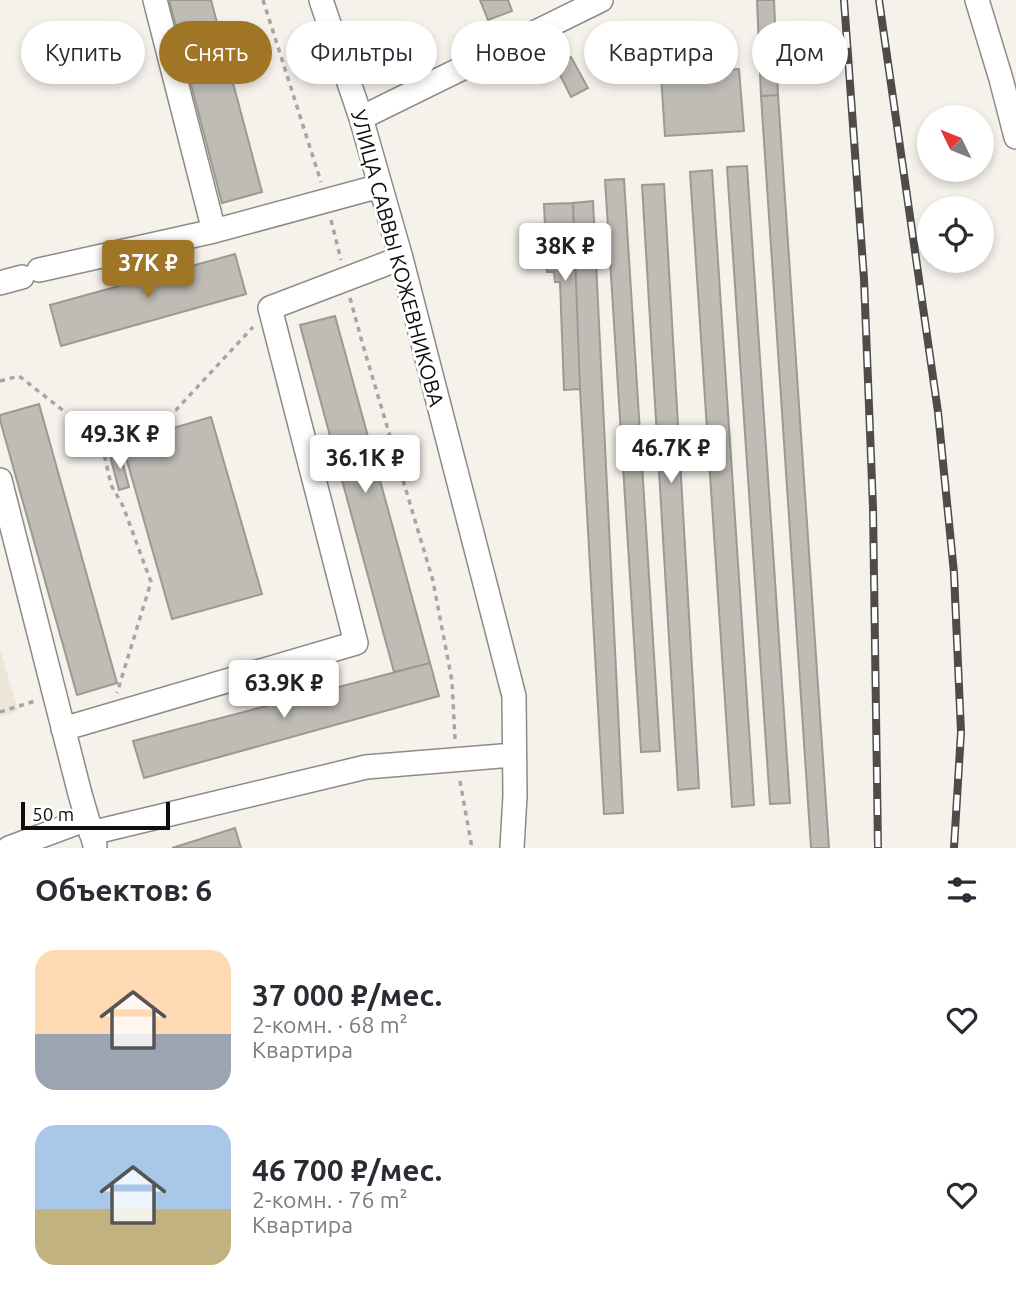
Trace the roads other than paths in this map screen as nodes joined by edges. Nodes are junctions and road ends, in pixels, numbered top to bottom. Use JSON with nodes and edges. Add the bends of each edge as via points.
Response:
{"nodes":[{"id":1,"x":155,"y":0,"type":"edge"},
{"id":2,"x":321,"y":0,"type":"edge"},
{"id":3,"x":601,"y":0,"type":"edge"},
{"id":4,"x":977,"y":0,"type":"edge"},
{"id":5,"x":1009,"y":75,"type":"edge"},
{"id":6,"x":361,"y":118,"type":"junction"},
{"id":7,"x":1016,"y":137,"type":"edge"},
{"id":8,"x":380,"y":186,"type":"junction"},
{"id":9,"x":214,"y":231,"type":"junction"},
{"id":10,"x":401,"y":258,"type":"junction"},
{"id":11,"x":20,"y":277,"type":"edge"},
{"id":12,"x":0,"y":480,"type":"edge"},
{"id":13,"x":63,"y":729,"type":"junction"},
{"id":14,"x":514,"y":755,"type":"junction"},
{"id":15,"x":92,"y":833,"type":"edge"},
{"id":16,"x":9,"y":848,"type":"edge"},
{"id":17,"x":512,"y":848,"type":"edge"}],
"edges":[{"from":1,"to":9,"type":"street"},
{"from":2,"to":6,"type":"street","name":"УЛИЦА САВВЫ КОЖЕВНИКОВА"},
{"from":3,"to":6,"type":"street"},
{"from":4,"to":5,"type":"street"},
{"from":5,"to":7,"type":"street"},
{"from":6,"to":8,"type":"street","name":"УЛИЦА САВВЫ КОЖЕВНИКОВА"},
{"from":8,"to":9,"type":"street"},
{"from":8,"to":10,"type":"street","name":"УЛИЦА САВВЫ КОЖЕВНИКОВА"},
{"from":9,"to":11,"type":"street"},
{"from":10,"to":13,"type":"street","via":[[270,308],[356,643]]},
{"from":10,"to":14,"type":"street","name":"УЛИЦА САВВЫ КОЖЕВНИКОВА","via":[[514,696]]},
{"from":12,"to":13,"type":"street"},
{"from":13,"to":15,"type":"street"},
{"from":14,"to":15,"type":"street","via":[[366,767]]},
{"from":14,"to":17,"type":"street","name":"УЛИЦА САВВЫ КОЖЕВНИКОВА"},
{"from":15,"to":16,"type":"street"}]}
